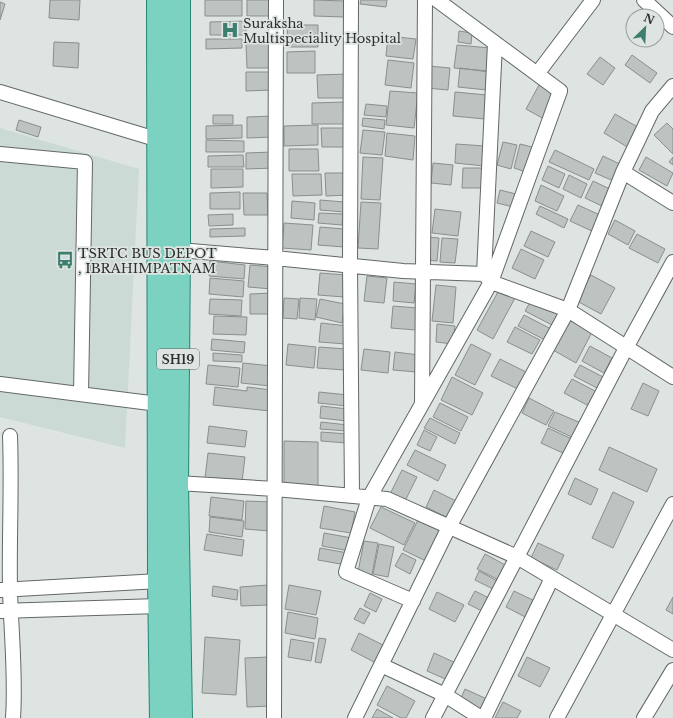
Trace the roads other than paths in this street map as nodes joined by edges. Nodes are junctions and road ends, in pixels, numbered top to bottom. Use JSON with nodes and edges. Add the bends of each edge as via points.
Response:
{"nodes":[{"id":1,"x":158,"y":0,"type":"edge"},
{"id":2,"x":178,"y":0,"type":"edge"},
{"id":3,"x":276,"y":0,"type":"edge"},
{"id":4,"x":351,"y":0,"type":"edge"},
{"id":5,"x":425,"y":0,"type":"edge"},
{"id":6,"x":437,"y":0,"type":"edge"},
{"id":7,"x":593,"y":0,"type":"edge"},
{"id":8,"x":651,"y":2,"type":"edge"},
{"id":9,"x":673,"y":27,"type":"edge"},
{"id":10,"x":495,"y":43,"type":"junction"},
{"id":11,"x":537,"y":74,"type":"junction"},
{"id":12,"x":673,"y":86,"type":"edge"},
{"id":13,"x":0,"y":92,"type":"edge"},
{"id":14,"x":159,"y":140,"type":"junction"},
{"id":15,"x":0,"y":154,"type":"edge"},
{"id":16,"x":623,"y":172,"type":"junction"},
{"id":17,"x":673,"y":203,"type":"edge"},
{"id":18,"x":179,"y":250,"type":"junction"},
{"id":19,"x":275,"y":258,"type":"junction"},
{"id":20,"x":673,"y":262,"type":"edge"},
{"id":21,"x":350,"y":265,"type":"junction"},
{"id":22,"x":423,"y":271,"type":"junction"},
{"id":23,"x":487,"y":278,"type":"junction"},
{"id":24,"x":568,"y":310,"type":"junction"},
{"id":25,"x":626,"y":348,"type":"junction"},
{"id":26,"x":673,"y":377,"type":"edge"},
{"id":27,"x":0,"y":384,"type":"edge"},
{"id":28,"x":82,"y":394,"type":"junction"},
{"id":29,"x":169,"y":405,"type":"junction"},
{"id":30,"x":422,"y":405,"type":"junction"},
{"id":31,"x":10,"y":436,"type":"dead end"},
{"id":32,"x":177,"y":483,"type":"junction"},
{"id":33,"x":275,"y":489,"type":"junction"},
{"id":34,"x":352,"y":496,"type":"junction"},
{"id":35,"x":369,"y":498,"type":"junction"},
{"id":36,"x":673,"y":504,"type":"edge"},
{"id":37,"x":449,"y":527,"type":"junction"},
{"id":38,"x":517,"y":557,"type":"junction"},
{"id":39,"x":552,"y":578,"type":"junction"},
{"id":40,"x":159,"y":581,"type":"junction"},
{"id":41,"x":5,"y":590,"type":"edge"},
{"id":42,"x":412,"y":601,"type":"junction"},
{"id":43,"x":159,"y":606,"type":"junction"},
{"id":44,"x":5,"y":610,"type":"edge"},
{"id":45,"x":613,"y":615,"type":"junction"},
{"id":46,"x":673,"y":650,"type":"edge"},
{"id":47,"x":381,"y":665,"type":"junction"},
{"id":48,"x":673,"y":670,"type":"edge"},
{"id":49,"x":445,"y":695,"type":"junction"},
{"id":50,"x":13,"y":718,"type":"edge"},
{"id":51,"x":161,"y":718,"type":"edge"},
{"id":52,"x":182,"y":718,"type":"edge"},
{"id":53,"x":274,"y":718,"type":"edge"},
{"id":54,"x":355,"y":718,"type":"edge"},
{"id":55,"x":433,"y":718,"type":"edge"},
{"id":56,"x":483,"y":718,"type":"edge"},
{"id":57,"x":557,"y":718,"type":"edge"},
{"id":58,"x":644,"y":718,"type":"edge"}],
"edges":[{"from":1,"to":14,"type":"main road","number":"SH19"},
{"from":2,"to":18,"type":"main road","number":"SH19"},
{"from":3,"to":19,"type":"street"},
{"from":4,"to":21,"type":"street"},
{"from":5,"to":22,"type":"street"},
{"from":6,"to":10,"type":"street"},
{"from":7,"to":11,"type":"street"},
{"from":8,"to":9,"type":"street"},
{"from":10,"to":11,"type":"street"},
{"from":10,"to":23,"type":"street"},
{"from":11,"to":23,"type":"street","via":[[560,91]]},
{"from":12,"to":16,"type":"street","via":[[652,111]]},
{"from":13,"to":14,"type":"street"},
{"from":14,"to":29,"type":"main road","number":"SH19"},
{"from":15,"to":28,"type":"street","via":[[85,162]]},
{"from":16,"to":17,"type":"street"},
{"from":16,"to":24,"type":"street"},
{"from":18,"to":19,"type":"street"},
{"from":18,"to":29,"type":"main road","number":"SH19"},
{"from":19,"to":21,"type":"street"},
{"from":19,"to":33,"type":"street"},
{"from":20,"to":25,"type":"street"},
{"from":21,"to":22,"type":"street"},
{"from":21,"to":34,"type":"street"},
{"from":22,"to":23,"type":"street"},
{"from":22,"to":30,"type":"street"},
{"from":23,"to":24,"type":"street"},
{"from":23,"to":30,"type":"street"},
{"from":24,"to":25,"type":"street"},
{"from":24,"to":37,"type":"street"},
{"from":25,"to":26,"type":"street"},
{"from":25,"to":38,"type":"street"},
{"from":27,"to":28,"type":"street"},
{"from":28,"to":29,"type":"street"},
{"from":29,"to":32,"type":"main road","number":"SH19"},
{"from":29,"to":40,"type":"main road","number":"SH19"},
{"from":30,"to":35,"type":"street"},
{"from":31,"to":41,"type":"street","via":[[12,495]]},
{"from":32,"to":33,"type":"street"},
{"from":32,"to":52,"type":"main road","number":"SH19"},
{"from":33,"to":34,"type":"street"},
{"from":33,"to":53,"type":"street"},
{"from":34,"to":35,"type":"street"},
{"from":35,"to":37,"type":"street","via":[[387,499]]},
{"from":35,"to":42,"type":"street","via":[[346,572]]},
{"from":36,"to":45,"type":"street"},
{"from":37,"to":38,"type":"street"},
{"from":37,"to":42,"type":"street"},
{"from":38,"to":39,"type":"street"},
{"from":38,"to":49,"type":"street"},
{"from":39,"to":45,"type":"street"},
{"from":39,"to":56,"type":"street"},
{"from":40,"to":41,"type":"street"},
{"from":40,"to":43,"type":"main road","number":"SH19"},
{"from":41,"to":44,"type":"street"},
{"from":42,"to":47,"type":"street"},
{"from":43,"to":44,"type":"street"},
{"from":43,"to":51,"type":"main road","number":"SH19"},
{"from":44,"to":50,"type":"street","via":[[15,693]]},
{"from":45,"to":46,"type":"street"},
{"from":45,"to":57,"type":"street"},
{"from":47,"to":49,"type":"street"},
{"from":47,"to":54,"type":"street"},
{"from":48,"to":58,"type":"street"},
{"from":49,"to":55,"type":"street"},
{"from":49,"to":56,"type":"street"}]}
